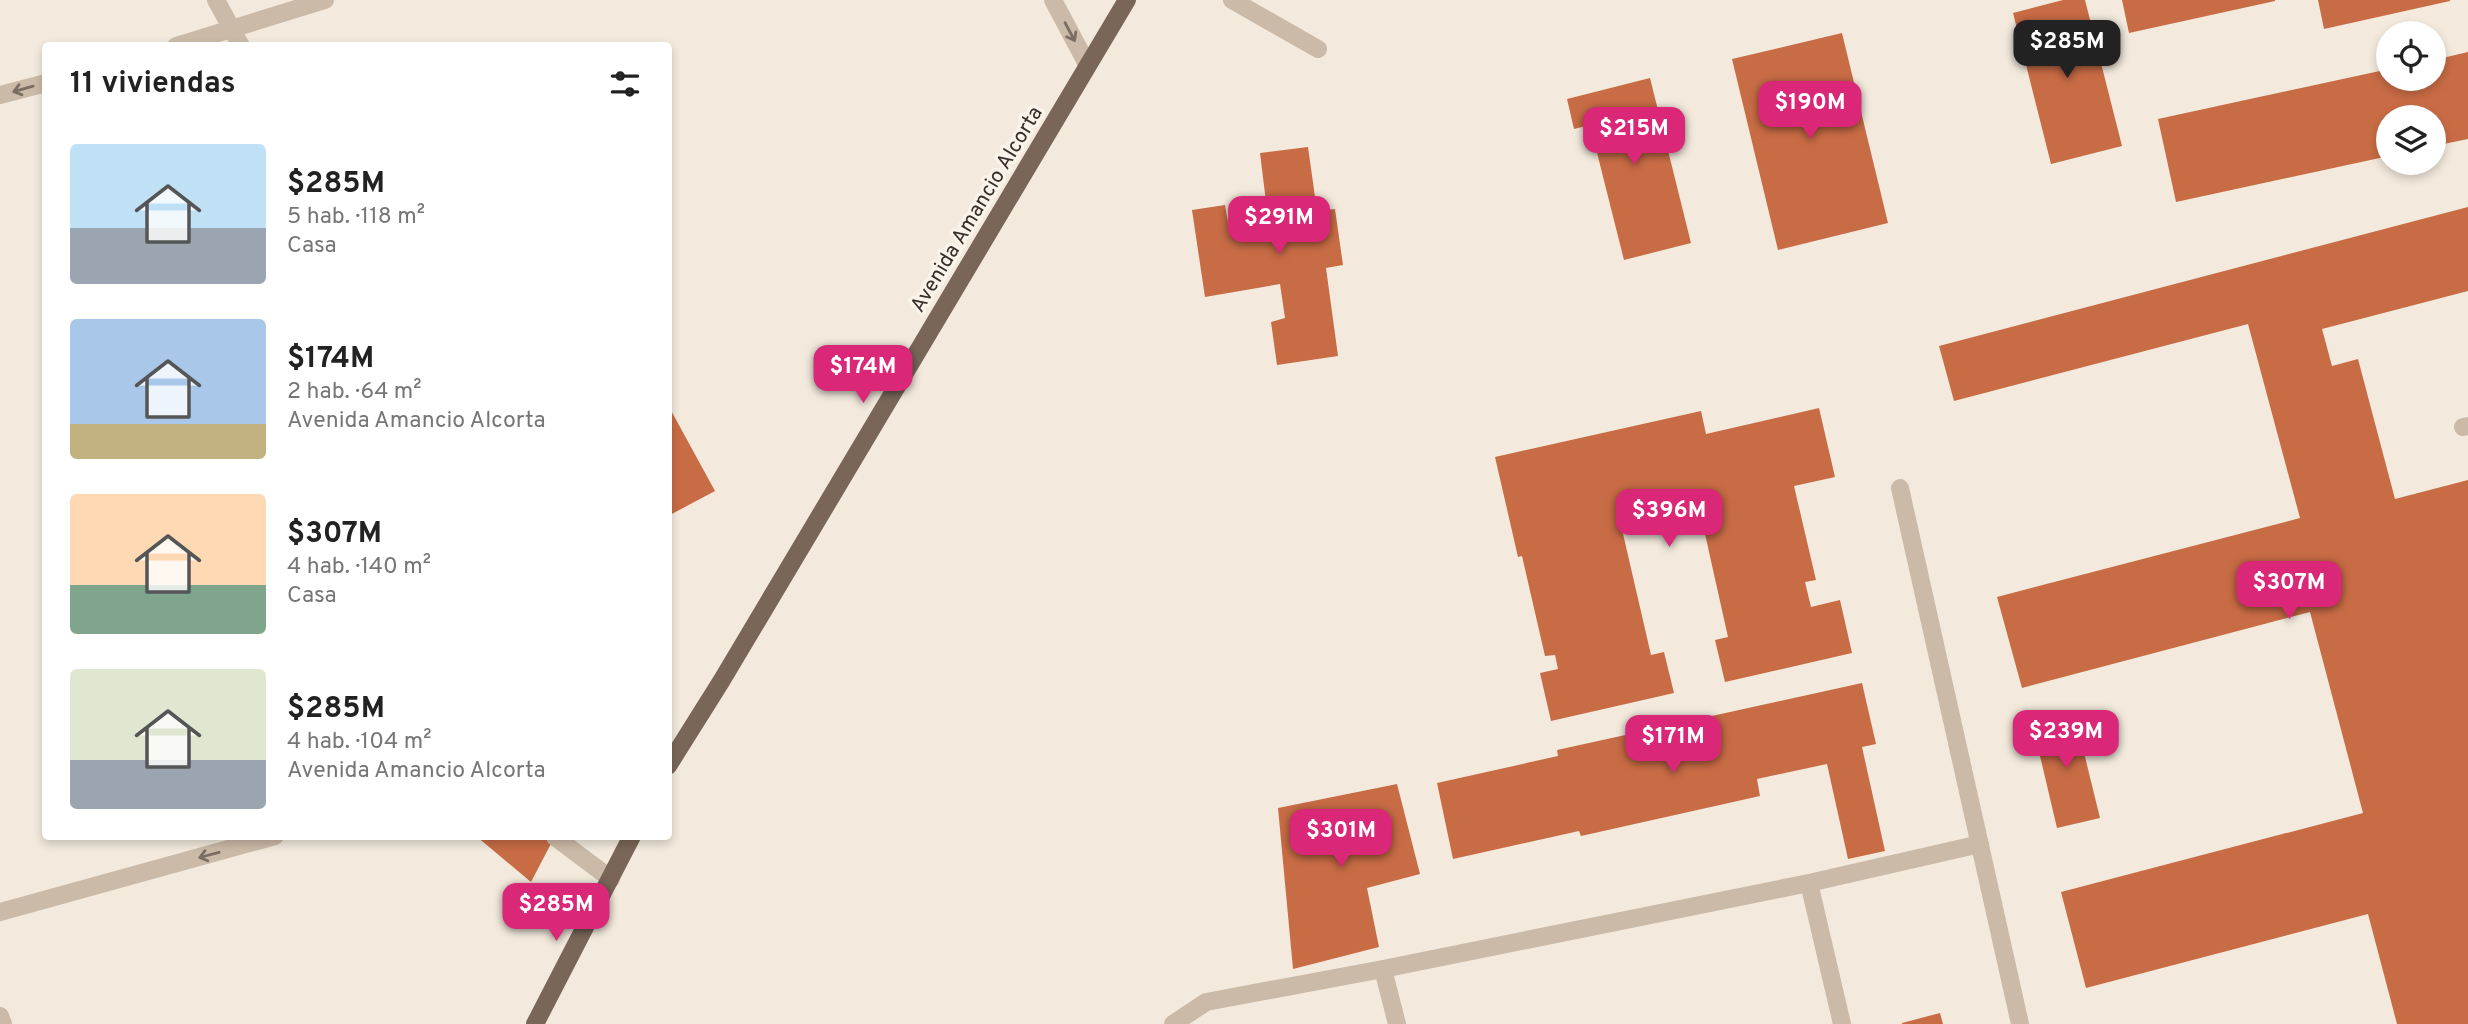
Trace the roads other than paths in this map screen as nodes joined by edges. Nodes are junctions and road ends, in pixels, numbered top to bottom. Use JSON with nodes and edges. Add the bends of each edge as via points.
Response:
{"nodes":[{"id":1,"x":216,"y":0,"type":"edge"},
{"id":2,"x":325,"y":0,"type":"edge"},
{"id":3,"x":1053,"y":0,"type":"edge"},
{"id":4,"x":1127,"y":0,"type":"edge"},
{"id":5,"x":1232,"y":0,"type":"edge"},
{"id":6,"x":236,"y":38,"type":"edge"},
{"id":7,"x":206,"y":42,"type":"edge"},
{"id":8,"x":1318,"y":48,"type":"dead end"},
{"id":9,"x":1087,"y":64,"type":"junction"},
{"id":10,"x":42,"y":84,"type":"edge"},
{"id":11,"x":0,"y":96,"type":"edge"},
{"id":12,"x":1900,"y":488,"type":"dead end"},
{"id":13,"x":672,"y":760,"type":"edge"},
{"id":14,"x":261,"y":840,"type":"edge"},
{"id":15,"x":559,"y":840,"type":"edge"},
{"id":16,"x":630,"y":840,"type":"edge"},
{"id":17,"x":1980,"y":844,"type":"junction"},
{"id":18,"x":611,"y":879,"type":"junction"},
{"id":19,"x":1809,"y":883,"type":"junction"},
{"id":20,"x":0,"y":912,"type":"edge"},
{"id":21,"x":1383,"y":969,"type":"junction"},
{"id":22,"x":0,"y":1016,"type":"edge"},
{"id":23,"x":539,"y":1022,"type":"edge"},
{"id":24,"x":3,"y":1024,"type":"edge"},
{"id":25,"x":1173,"y":1024,"type":"edge"},
{"id":26,"x":1397,"y":1024,"type":"edge"},
{"id":27,"x":1842,"y":1024,"type":"edge"},
{"id":28,"x":2020,"y":1024,"type":"edge"}],
"edges":[{"from":1,"to":6,"type":"street"},
{"from":2,"to":6,"type":"street"},
{"from":3,"to":9,"type":"street","one_way":true},
{"from":4,"to":9,"type":"main road","name":"Avenida Amancio Alcorta"},
{"from":5,"to":8,"type":"street"},
{"from":6,"to":7,"type":"street"},
{"from":9,"to":13,"type":"main road","name":"Avenida Amancio Alcorta"},
{"from":10,"to":11,"type":"street","one_way":true},
{"from":12,"to":17,"type":"street"},
{"from":14,"to":20,"type":"street","one_way":true},
{"from":15,"to":18,"type":"street"},
{"from":16,"to":18,"type":"main road"},
{"from":17,"to":19,"type":"street"},
{"from":17,"to":28,"type":"street"},
{"from":18,"to":23,"type":"main road"},
{"from":19,"to":21,"type":"street"},
{"from":19,"to":27,"type":"street"},
{"from":21,"to":25,"type":"street","via":[[1206,1002]]},
{"from":21,"to":26,"type":"street"},
{"from":22,"to":24,"type":"street"}]}
